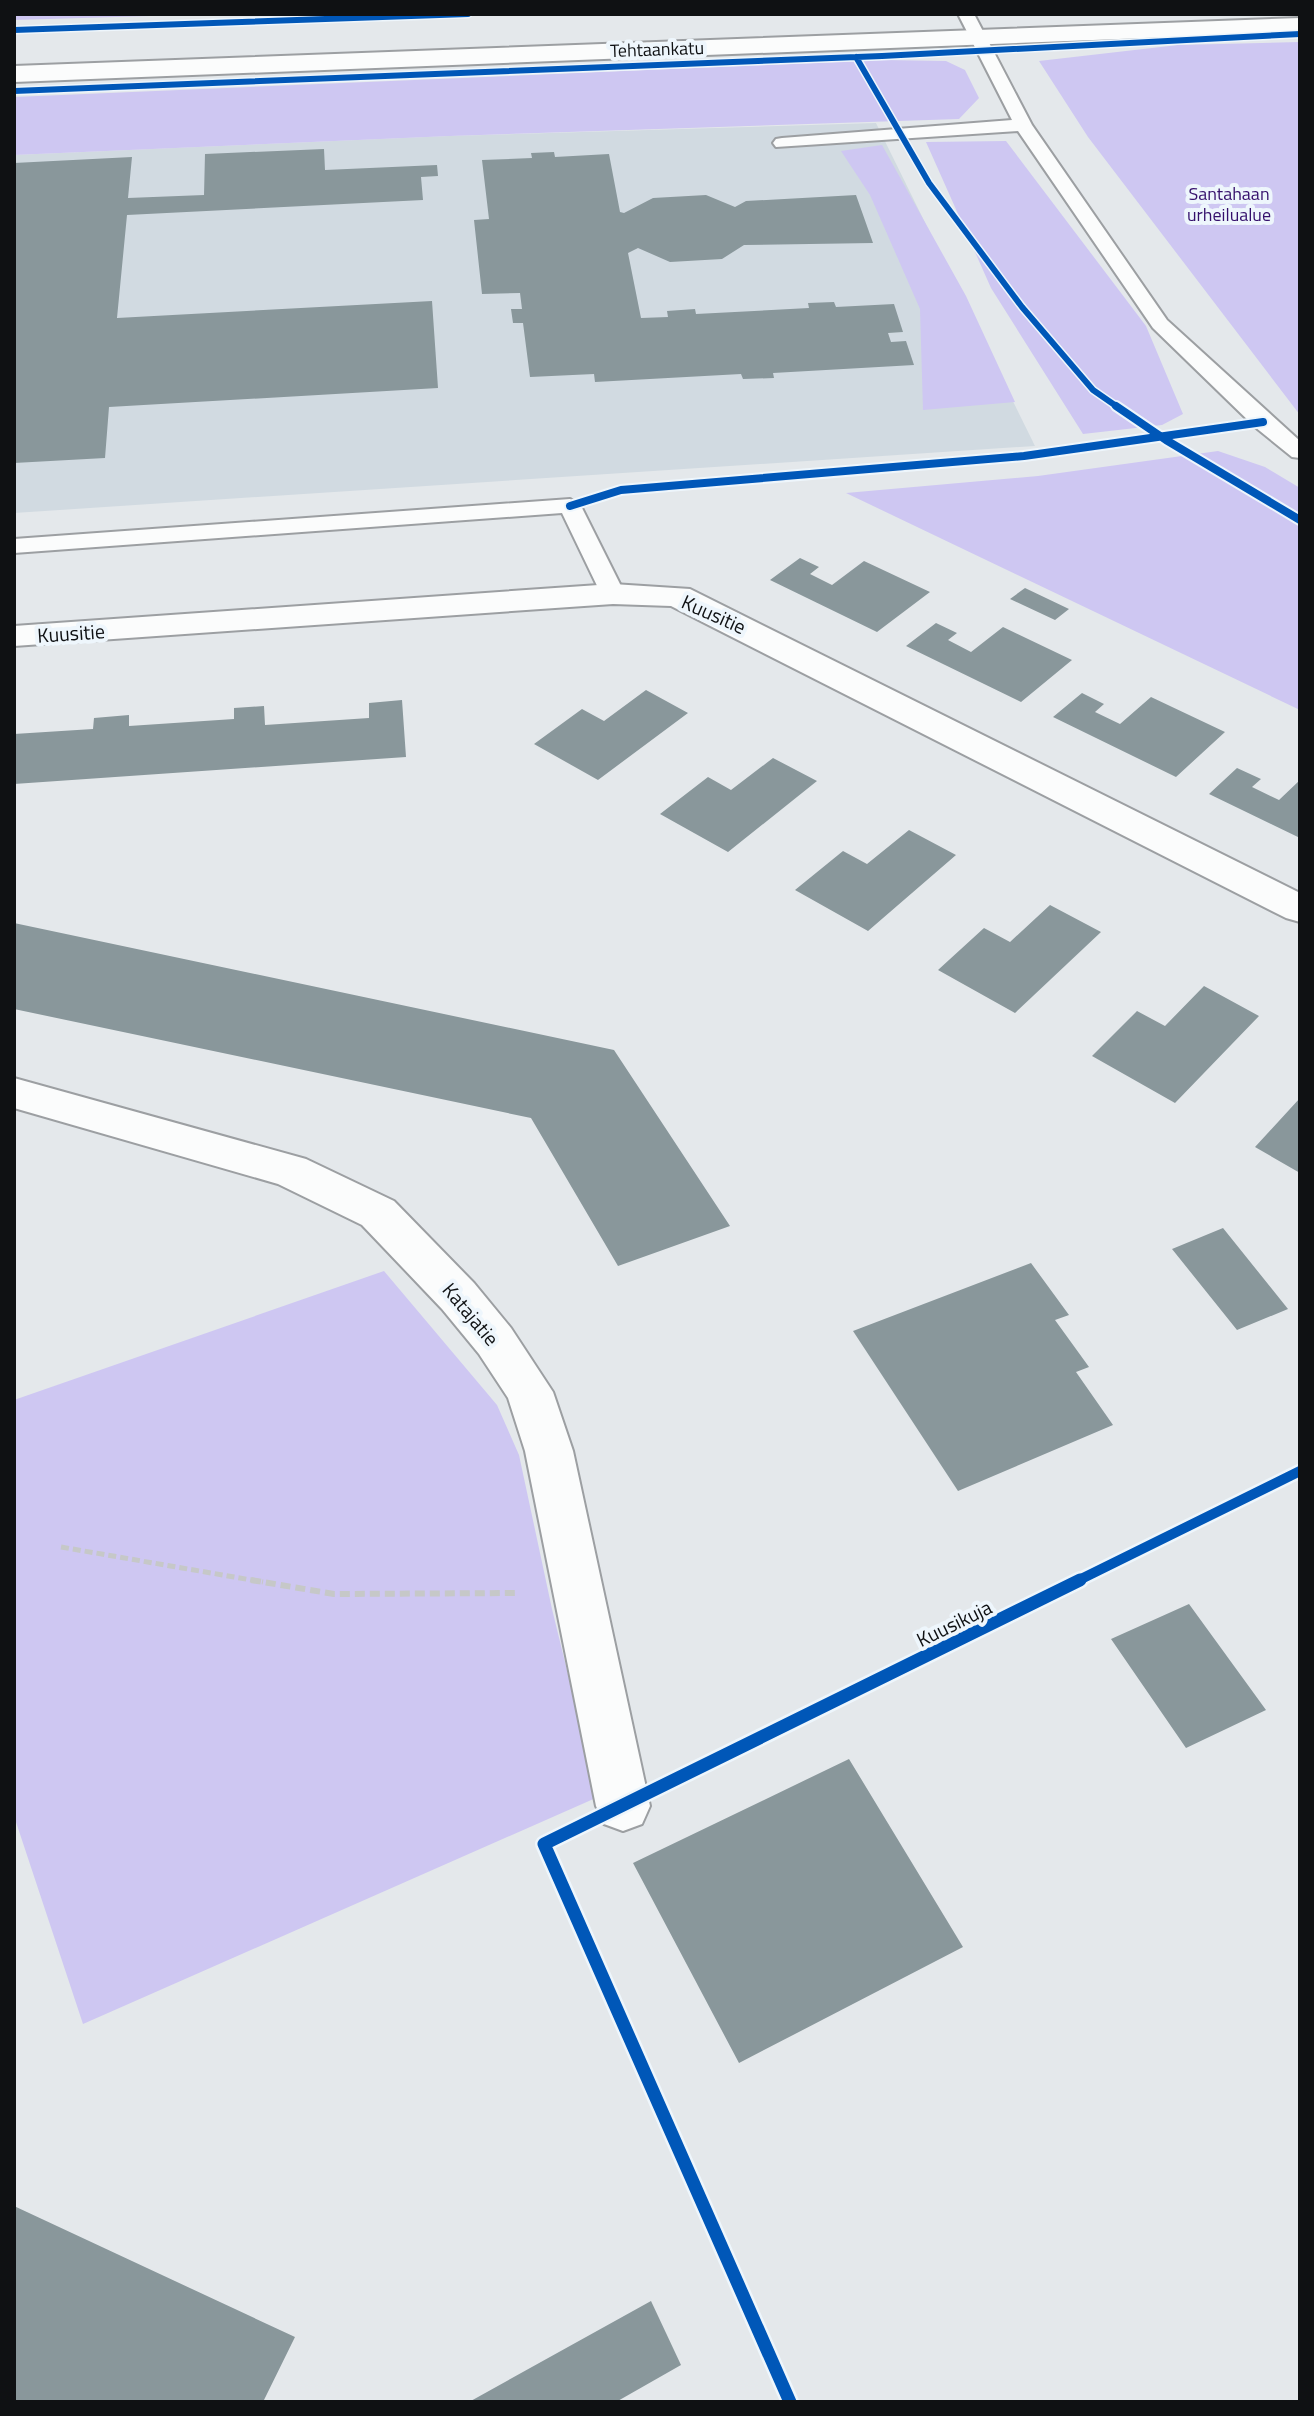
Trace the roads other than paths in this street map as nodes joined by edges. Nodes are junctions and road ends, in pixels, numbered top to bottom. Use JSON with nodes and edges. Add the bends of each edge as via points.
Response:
{"nodes":[{"id":1,"x":972,"y":25,"type":"edge"},
{"id":2,"x":1300,"y":25,"type":"edge"},
{"id":3,"x":488,"y":28,"type":"dead end"},
{"id":4,"x":14,"y":44,"type":"edge"},
{"id":5,"x":14,"y":74,"type":"edge"},
{"id":6,"x":1023,"y":125,"type":"junction"},
{"id":7,"x":782,"y":143,"type":"dead end"},
{"id":8,"x":1300,"y":452,"type":"edge"},
{"id":9,"x":14,"y":546,"type":"edge"},
{"id":10,"x":613,"y":594,"type":"junction"},
{"id":11,"x":14,"y":636,"type":"edge"},
{"id":12,"x":1300,"y":909,"type":"edge"},
{"id":13,"x":14,"y":1093,"type":"edge"},
{"id":14,"x":623,"y":1806,"type":"dead end"}],
"edges":[{"from":1,"to":2,"type":"main road","name":"Tehtaankatu"},
{"from":1,"to":5,"type":"main road","name":"Tehtaankatu"},
{"from":1,"to":6,"type":"lane"},
{"from":3,"to":4,"type":"main road"},
{"from":6,"to":7,"type":"lane"},
{"from":6,"to":8,"type":"lane","via":[[1160,324]]},
{"from":9,"to":10,"type":"lane","via":[[570,506]]},
{"from":10,"to":11,"type":"main road","name":"Kuusitie"},
{"from":10,"to":12,"type":"main road","name":"Kuusitie","via":[[678,596],[709,609]]},
{"from":13,"to":14,"type":"main road","name":"Katajatie","via":[[291,1171],[378,1213],[458,1296],[530,1392],[549,1451]]}]}
